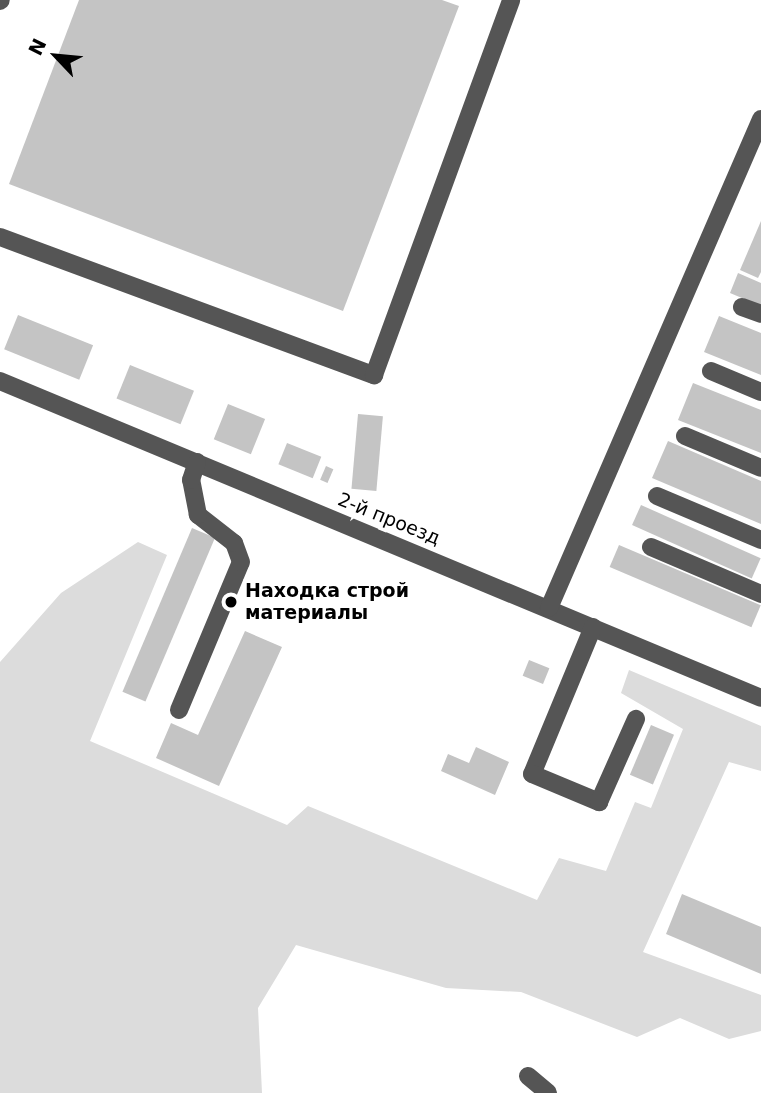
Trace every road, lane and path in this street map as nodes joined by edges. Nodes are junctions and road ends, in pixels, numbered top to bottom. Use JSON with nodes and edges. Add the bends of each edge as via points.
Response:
{"nodes":[{"id":1,"x":511,"y":0,"type":"edge"},
{"id":2,"x":761,"y":119,"type":"edge"},
{"id":3,"x":0,"y":237,"type":"edge"},
{"id":4,"x":743,"y":307,"type":"dead end"},
{"id":5,"x":761,"y":314,"type":"edge"},
{"id":6,"x":711,"y":371,"type":"dead end"},
{"id":7,"x":0,"y":381,"type":"edge"},
{"id":8,"x":761,"y":393,"type":"edge"},
{"id":9,"x":685,"y":436,"type":"dead end"},
{"id":10,"x":197,"y":463,"type":"junction"},
{"id":11,"x":761,"y":468,"type":"edge"},
{"id":12,"x":657,"y":496,"type":"dead end"},
{"id":13,"x":761,"y":540,"type":"edge"},
{"id":14,"x":651,"y":547,"type":"dead end"},
{"id":15,"x":761,"y":594,"type":"edge"},
{"id":16,"x":549,"y":608,"type":"junction"},
{"id":17,"x":593,"y":627,"type":"junction"},
{"id":18,"x":761,"y":698,"type":"edge"},
{"id":19,"x":179,"y":709,"type":"dead end"},
{"id":20,"x":636,"y":719,"type":"dead end"},
{"id":21,"x":528,"y":1076,"type":"dead end"},
{"id":22,"x":548,"y":1093,"type":"edge"}],
"edges":[{"from":1,"to":3,"type":"street","via":[[374,375]]},
{"from":2,"to":16,"type":"street"},
{"from":4,"to":5,"type":"street"},
{"from":6,"to":8,"type":"street"},
{"from":7,"to":10,"type":"street","name":"2-й проезд"},
{"from":9,"to":11,"type":"street"},
{"from":10,"to":16,"type":"street","name":"2-й проезд"},
{"from":10,"to":19,"type":"street","via":[[191,480],[198,515],[234,543],[241,562]]},
{"from":12,"to":13,"type":"street"},
{"from":14,"to":15,"type":"street"},
{"from":16,"to":17,"type":"street","name":"2-й проезд"},
{"from":17,"to":18,"type":"street","name":"2-й проезд"},
{"from":17,"to":20,"type":"street","via":[[532,774],[599,802]]},
{"from":21,"to":22,"type":"street"}]}
